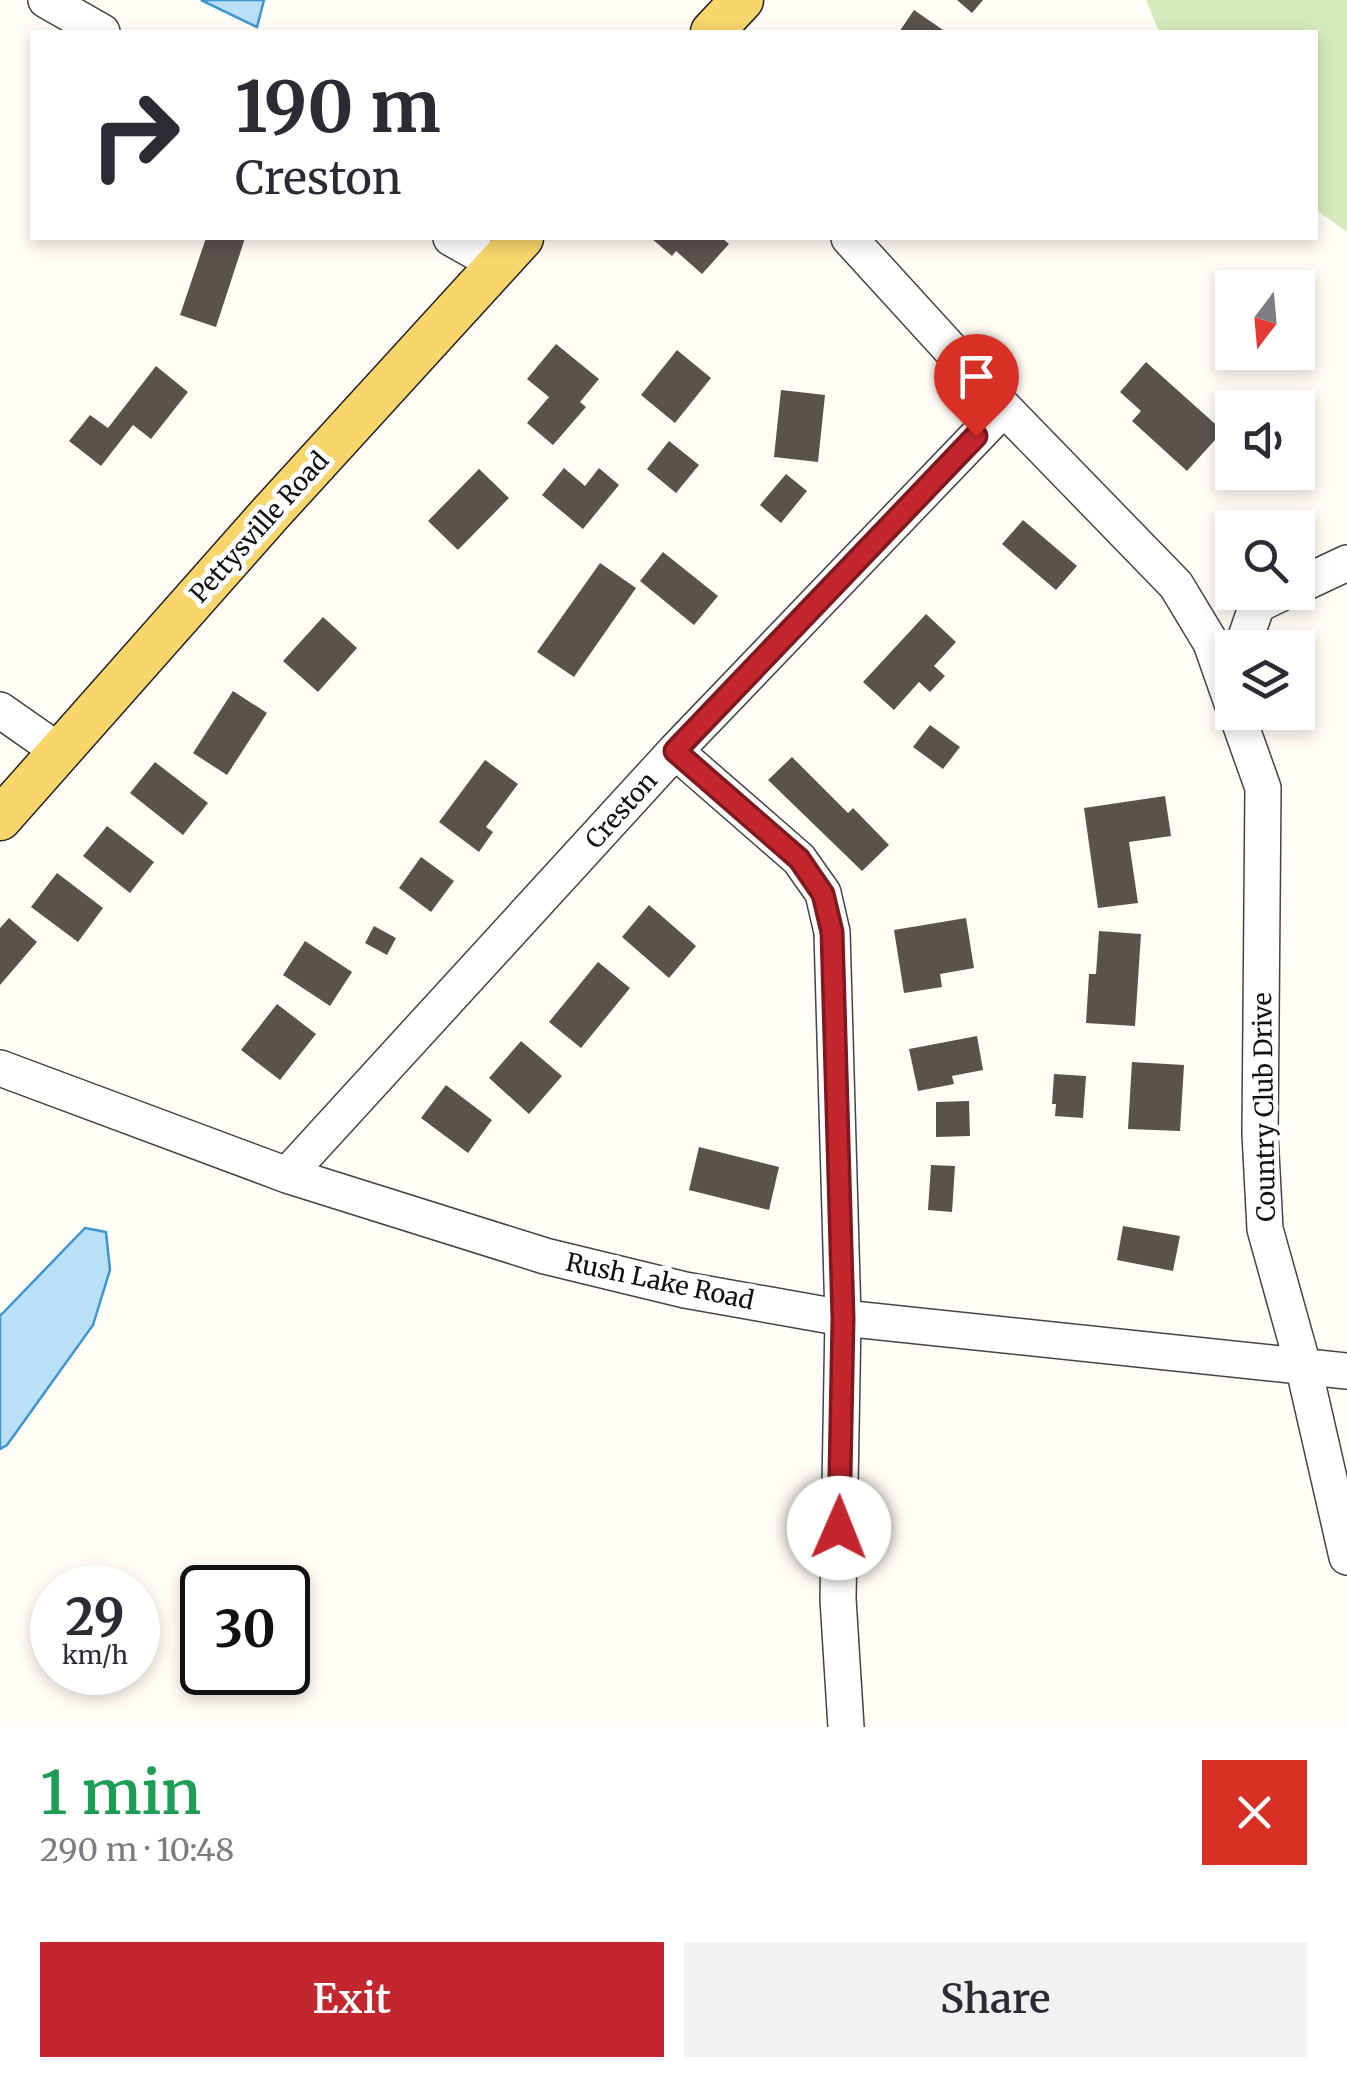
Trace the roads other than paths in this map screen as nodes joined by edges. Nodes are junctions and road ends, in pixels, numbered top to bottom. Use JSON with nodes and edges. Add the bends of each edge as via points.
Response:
{"nodes":[{"id":1,"x":46,"y":0,"type":"edge"},
{"id":2,"x":742,"y":0,"type":"edge"},
{"id":3,"x":98,"y":30,"type":"edge"},
{"id":4,"x":714,"y":30,"type":"edge"},
{"id":5,"x":461,"y":240,"type":"edge"},
{"id":6,"x":850,"y":240,"type":"edge"},
{"id":7,"x":510,"y":251,"type":"edge"},
{"id":8,"x":1004,"y":408,"type":"junction"},
{"id":9,"x":1347,"y":563,"type":"edge"},
{"id":10,"x":1315,"y":578,"type":"edge"},
{"id":11,"x":1215,"y":655,"type":"edge"},
{"id":12,"x":0,"y":710,"type":"edge"},
{"id":13,"x":1244,"y":730,"type":"edge"},
{"id":14,"x":675,"y":751,"type":"junction"},
{"id":15,"x":60,"y":752,"type":"junction"},
{"id":16,"x":0,"y":819,"type":"edge"},
{"id":17,"x":0,"y":1068,"type":"edge"},
{"id":18,"x":287,"y":1175,"type":"junction"},
{"id":19,"x":843,"y":1318,"type":"junction"},
{"id":20,"x":1304,"y":1368,"type":"junction"},
{"id":21,"x":1347,"y":1372,"type":"edge"},
{"id":22,"x":1347,"y":1556,"type":"edge"},
{"id":23,"x":846,"y":1727,"type":"edge"}],
"edges":[{"from":1,"to":3,"type":"street"},
{"from":2,"to":4,"type":"main road"},
{"from":5,"to":7,"type":"street"},
{"from":6,"to":8,"type":"street","name":"Country Club Drive"},
{"from":7,"to":15,"type":"main road","name":"Pettysville Road"},
{"from":8,"to":11,"type":"street","name":"Country Club Drive","via":[[1176,585]]},
{"from":8,"to":14,"type":"street","name":"Creston"},
{"from":9,"to":10,"type":"street"},
{"from":12,"to":15,"type":"street"},
{"from":13,"to":20,"type":"street","name":"Country Club Drive","via":[[1263,788],[1265,1229]]},
{"from":14,"to":18,"type":"street","name":"Creston"},
{"from":14,"to":19,"type":"street","via":[[799,859],[823,894],[832,932]]},
{"from":15,"to":16,"type":"main road","name":"Pettysville Road"},
{"from":17,"to":18,"type":"street","name":"Rush Lake Road"},
{"from":18,"to":19,"type":"street","name":"Rush Lake Road","via":[[545,1256]]},
{"from":19,"to":20,"type":"street","name":"Rush Lake Road"},
{"from":19,"to":23,"type":"street","via":[[838,1598]]},
{"from":20,"to":21,"type":"street","name":"Rush Lake Road"},
{"from":20,"to":22,"type":"street","name":"Country Club Drive"}]}
